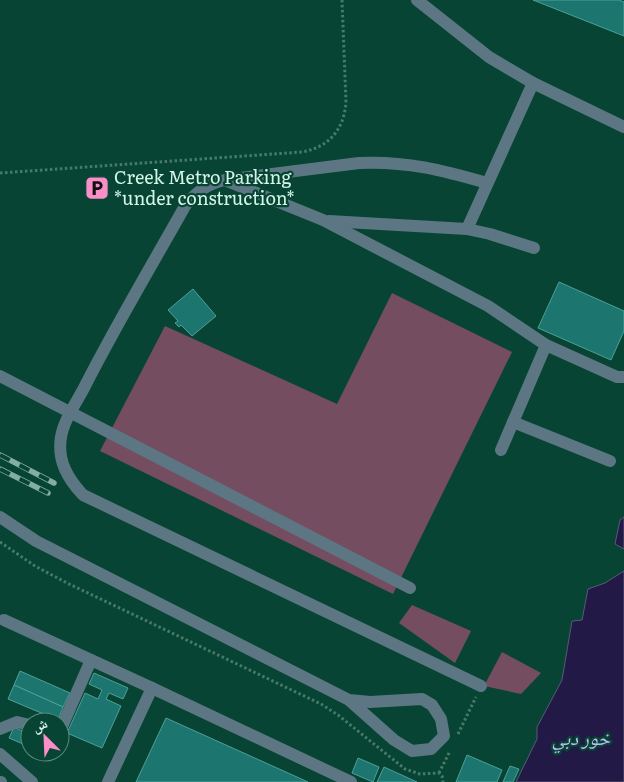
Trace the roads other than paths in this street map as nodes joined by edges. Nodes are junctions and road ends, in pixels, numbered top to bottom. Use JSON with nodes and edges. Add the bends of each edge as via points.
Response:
{"nodes":[{"id":1,"x":417,"y":0,"type":"edge"},
{"id":2,"x":533,"y":83,"type":"junction"},
{"id":3,"x":624,"y":127,"type":"edge"},
{"id":4,"x":224,"y":180,"type":"junction"},
{"id":5,"x":487,"y":183,"type":"junction"},
{"id":6,"x":323,"y":220,"type":"junction"},
{"id":7,"x":467,"y":229,"type":"junction"},
{"id":8,"x":534,"y":248,"type":"dead end"},
{"id":9,"x":546,"y":345,"type":"junction"},
{"id":10,"x":0,"y":376,"type":"edge"},
{"id":11,"x":624,"y":377,"type":"edge"},
{"id":12,"x":71,"y":413,"type":"junction"},
{"id":13,"x":513,"y":422,"type":"junction"},
{"id":14,"x":502,"y":450,"type":"dead end"},
{"id":15,"x":610,"y":461,"type":"dead end"},
{"id":16,"x":0,"y":517,"type":"edge"},
{"id":17,"x":410,"y":588,"type":"dead end"},
{"id":18,"x":4,"y":620,"type":"dead end"},
{"id":19,"x":91,"y":660,"type":"junction"},
{"id":20,"x":481,"y":686,"type":"road end"},
{"id":21,"x":152,"y":688,"type":"junction"},
{"id":22,"x":349,"y":700,"type":"junction"},
{"id":23,"x":68,"y":712,"type":"edge"},
{"id":24,"x":20,"y":723,"type":"edge"},
{"id":25,"x":0,"y":729,"type":"edge"},
{"id":26,"x":0,"y":754,"type":"edge"},
{"id":27,"x":32,"y":782,"type":"edge"},
{"id":28,"x":108,"y":782,"type":"edge"},
{"id":29,"x":351,"y":782,"type":"edge"}],
"edges":[{"from":1,"to":2,"type":"street","via":[[488,57]]},
{"from":2,"to":3,"type":"street"},
{"from":2,"to":5,"type":"street"},
{"from":4,"to":5,"type":"street","via":[[380,162],[424,166]]},
{"from":4,"to":6,"type":"street"},
{"from":4,"to":12,"type":"street","via":[[202,189],[185,206]]},
{"from":5,"to":7,"type":"street"},
{"from":6,"to":7,"type":"street"},
{"from":6,"to":9,"type":"street","via":[[488,306]]},
{"from":7,"to":8,"type":"street"},
{"from":9,"to":11,"type":"street","via":[[617,377]]},
{"from":9,"to":13,"type":"street"},
{"from":10,"to":12,"type":"street"},
{"from":12,"to":17,"type":"street"},
{"from":12,"to":20,"type":"street","via":[[61,438],[60,454],[72,484],[84,495]]},
{"from":13,"to":14,"type":"street"},
{"from":13,"to":15,"type":"street"},
{"from":16,"to":22,"type":"street","via":[[36,541]]},
{"from":18,"to":19,"type":"street"},
{"from":19,"to":21,"type":"street"},
{"from":19,"to":23,"type":"street"},
{"from":21,"to":28,"type":"street"},
{"from":21,"to":29,"type":"street"},
{"from":22,"to":22,"type":"street","via":[[394,740],[412,751],[431,749],[444,736],[441,719],[432,705],[422,699]]},
{"from":24,"to":25,"type":"street"},
{"from":26,"to":27,"type":"street"}]}
